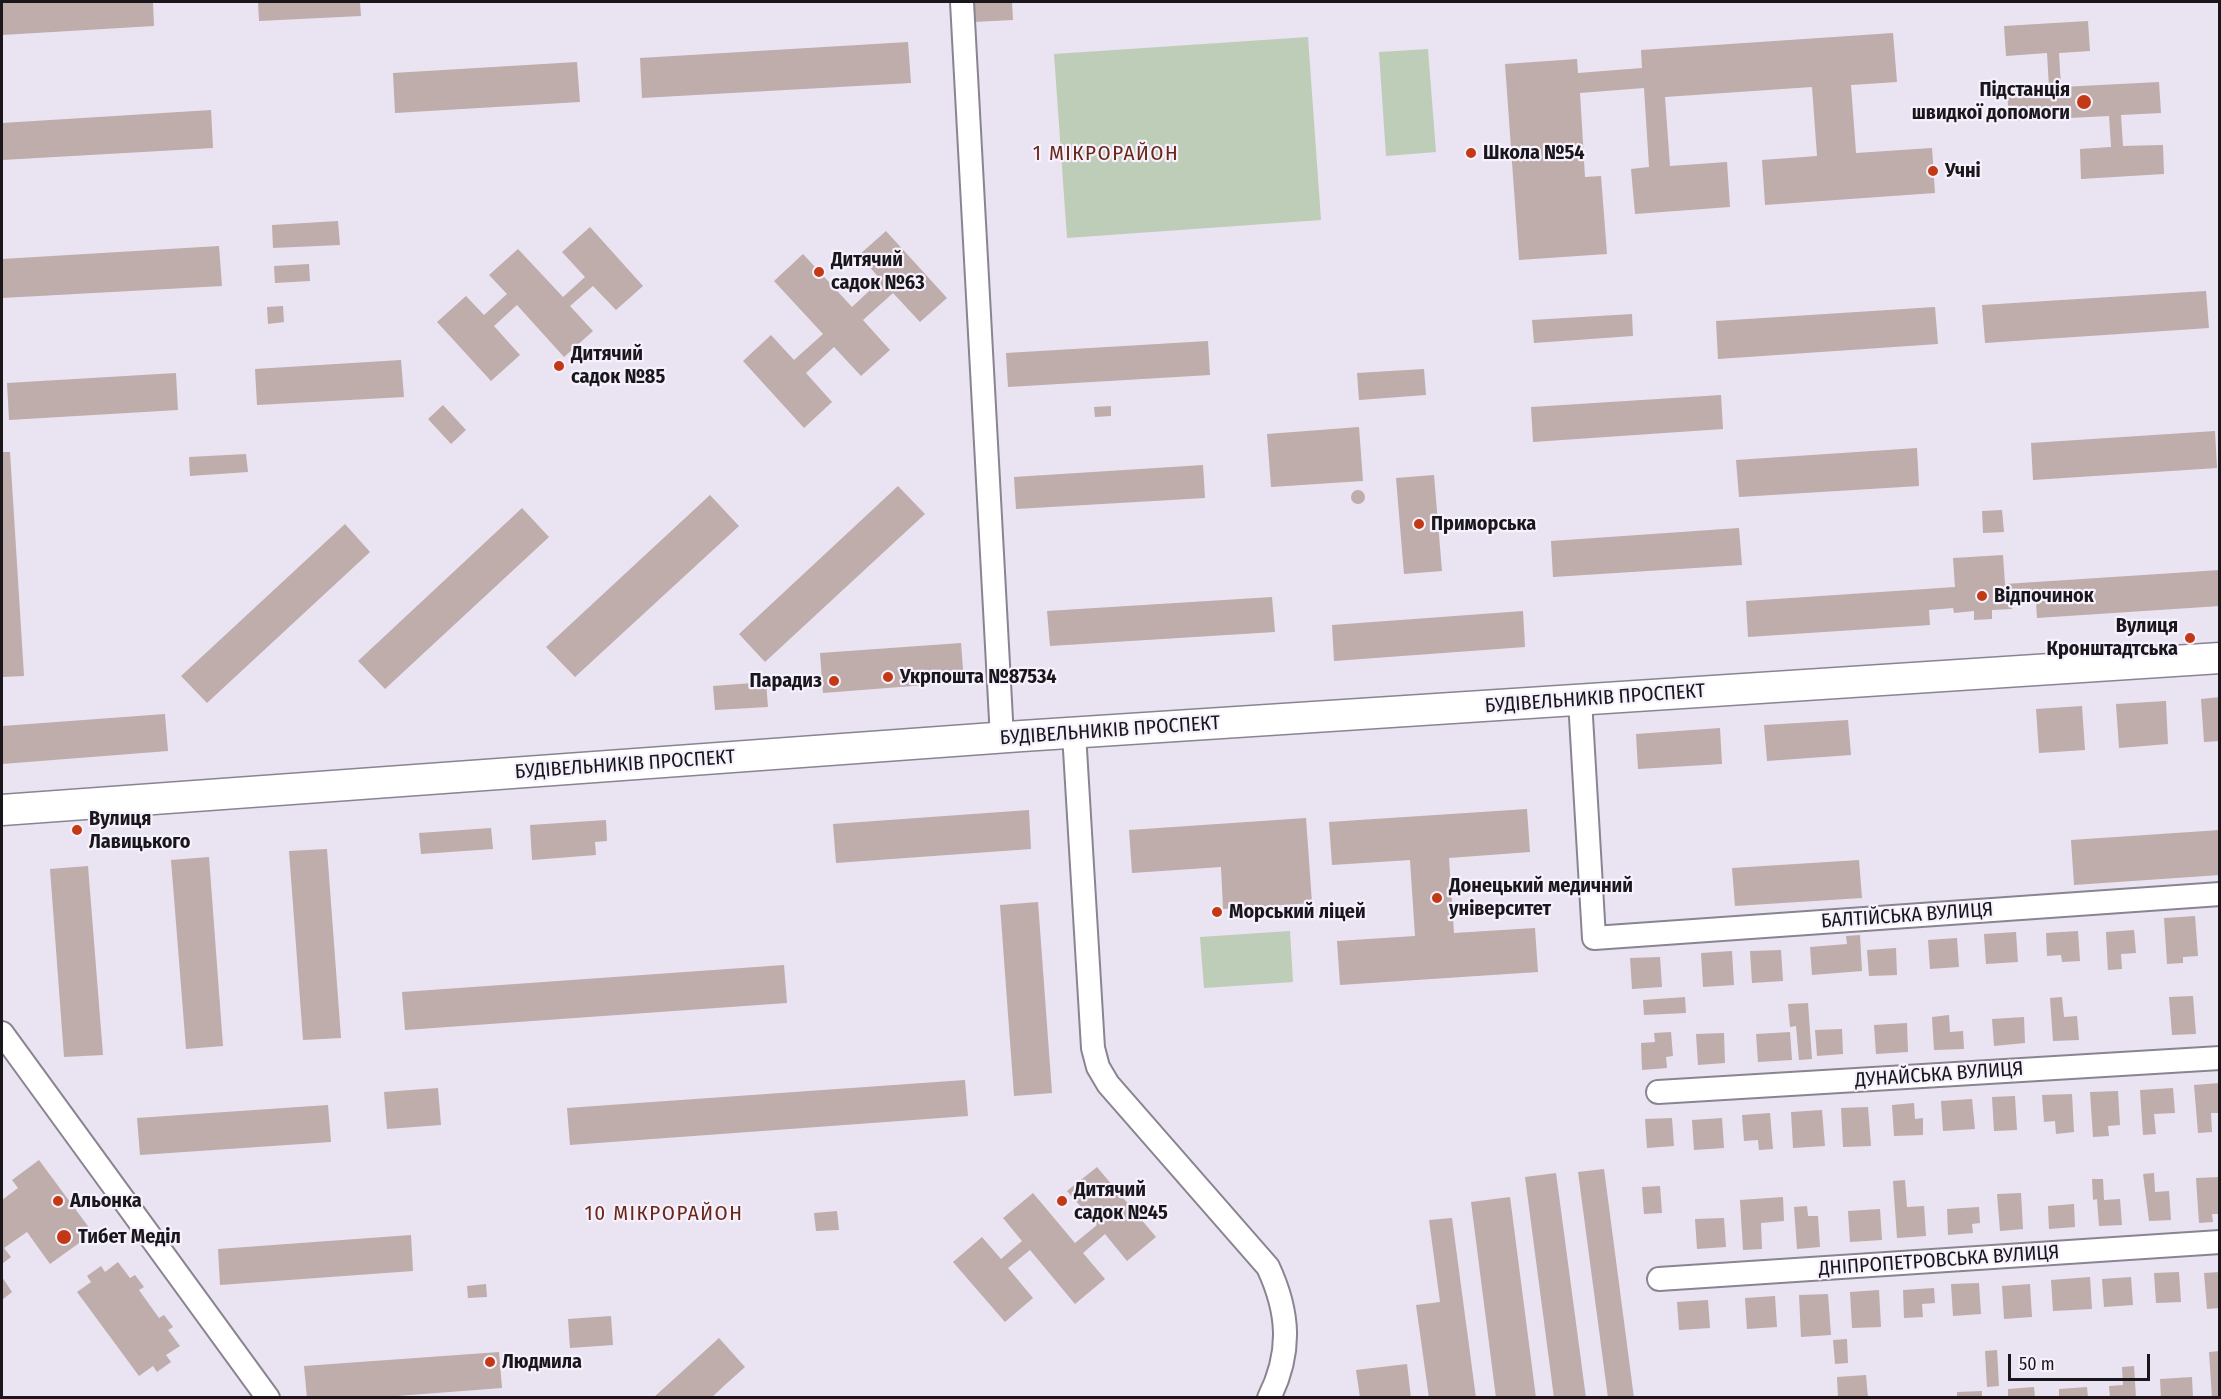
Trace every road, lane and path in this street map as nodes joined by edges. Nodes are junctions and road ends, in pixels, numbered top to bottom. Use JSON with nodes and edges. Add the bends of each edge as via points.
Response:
{"nodes":[{"id":1,"x":962,"y":2,"type":"edge"},
{"id":2,"x":2220,"y":658,"type":"edge"},
{"id":3,"x":1580,"y":700,"type":"junction"},
{"id":4,"x":1074,"y":733,"type":"junction"},
{"id":5,"x":1002,"y":738,"type":"junction"},
{"id":6,"x":2,"y":810,"type":"edge"},
{"id":7,"x":2220,"y":894,"type":"edge"},
{"id":8,"x":2,"y":1033,"type":"edge"},
{"id":9,"x":2220,"y":1058,"type":"edge"},
{"id":10,"x":1658,"y":1092,"type":"dead end"},
{"id":11,"x":2220,"y":1242,"type":"edge"},
{"id":12,"x":1659,"y":1279,"type":"dead end"},
{"id":13,"x":268,"y":1398,"type":"edge"},
{"id":14,"x":1269,"y":1398,"type":"edge"}],
"edges":[{"from":1,"to":5,"type":"street"},
{"from":2,"to":3,"type":"main road","name":"БУДІВЕЛЬНИКІВ ПРОСПЕКТ"},
{"from":3,"to":4,"type":"main road","name":"БУДІВЕЛЬНИКІВ ПРОСПЕКТ"},
{"from":3,"to":7,"type":"street","name":"БАЛТІЙСЬКА ВУЛИЦЯ","via":[[1594,938]]},
{"from":4,"to":5,"type":"main road","name":"БУДІВЕЛЬНИКІВ ПРОСПЕКТ"},
{"from":4,"to":14,"type":"street","via":[[1093,1048],[1098,1067],[1107,1084],[1268,1267],[1284,1309],[1286,1344],[1281,1371]]},
{"from":5,"to":6,"type":"main road","name":"БУДІВЕЛЬНИКІВ ПРОСПЕКТ"},
{"from":8,"to":13,"type":"street"},
{"from":9,"to":10,"type":"street","name":"ДУНАЙСЬКА ВУЛИЦЯ"},
{"from":11,"to":12,"type":"street","name":"ДНІПРОПЕТРОВСЬКА ВУЛИЦЯ"}]}
